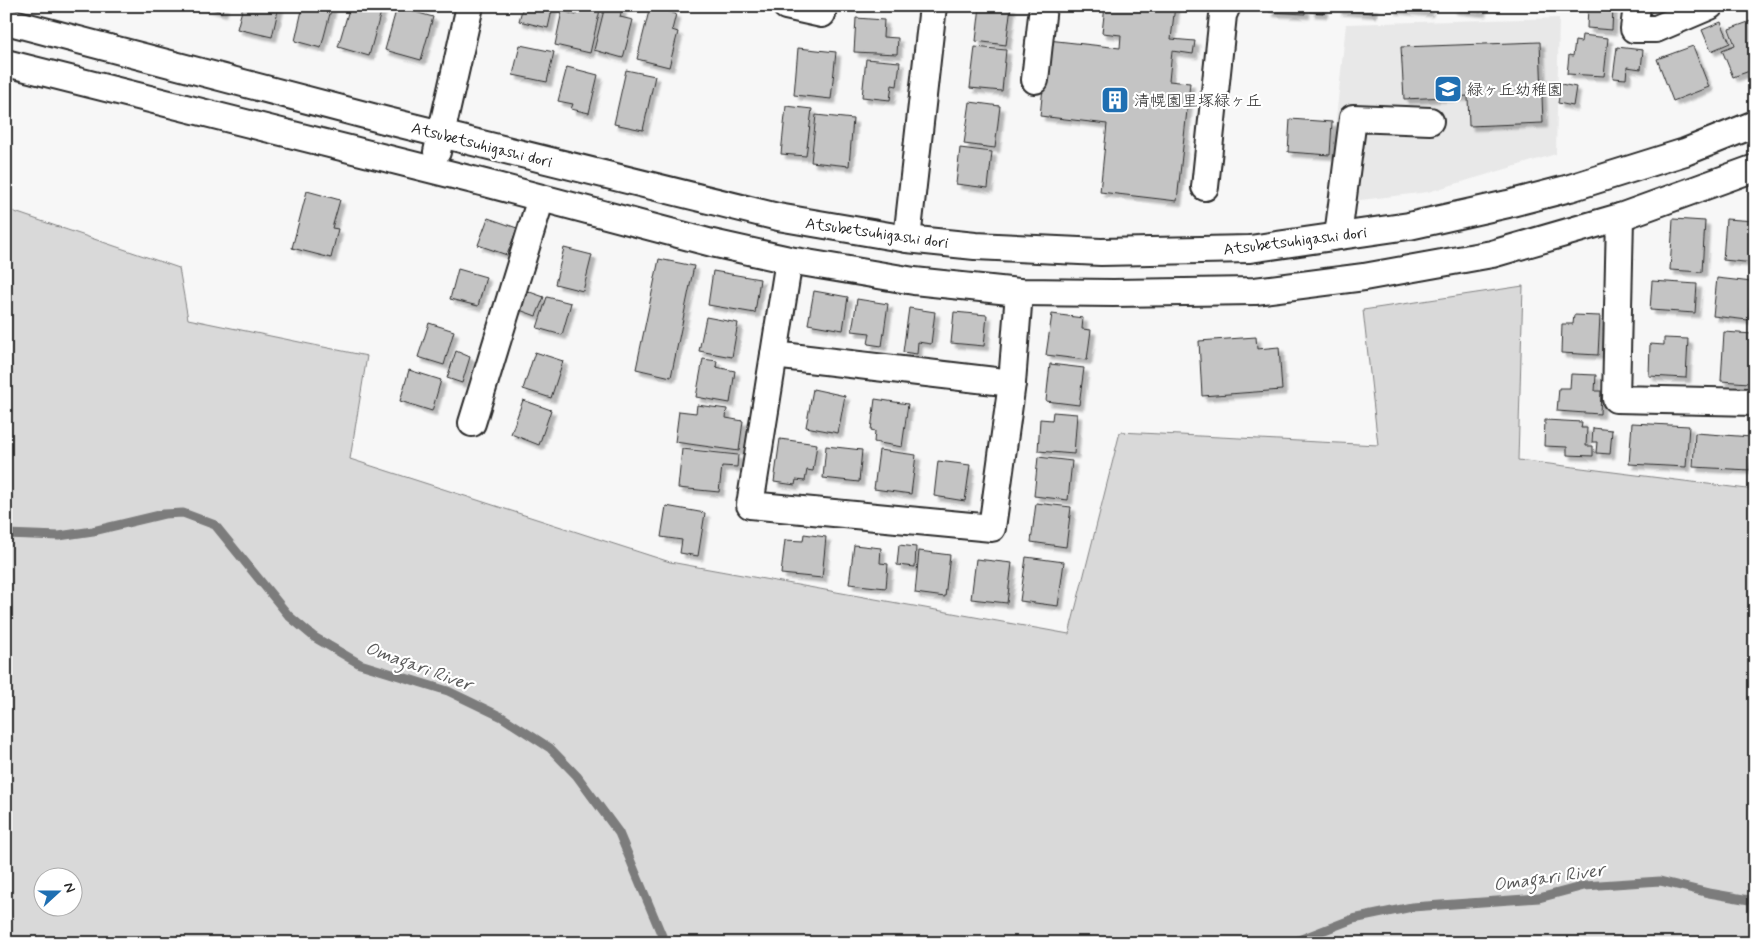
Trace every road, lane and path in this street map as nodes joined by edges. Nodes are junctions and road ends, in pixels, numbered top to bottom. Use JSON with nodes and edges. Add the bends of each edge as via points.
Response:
{"nodes":[{"id":1,"x":470,"y":6,"type":"edge"},
{"id":2,"x":786,"y":6,"type":"edge"},
{"id":3,"x":823,"y":6,"type":"edge"},
{"id":4,"x":933,"y":6,"type":"edge"},
{"id":5,"x":1043,"y":6,"type":"edge"},
{"id":6,"x":1637,"y":6,"type":"edge"},
{"id":7,"x":1710,"y":6,"type":"edge"},
{"id":8,"x":1225,"y":11,"type":"edge"},
{"id":9,"x":6,"y":22,"type":"edge"},
{"id":10,"x":6,"y":63,"type":"edge"},
{"id":11,"x":1035,"y":80,"type":"dead end"},
{"id":12,"x":1430,"y":121,"type":"dead end"},
{"id":13,"x":1755,"y":124,"type":"edge"},
{"id":14,"x":442,"y":134,"type":"junction"},
{"id":15,"x":1755,"y":168,"type":"edge"},
{"id":16,"x":433,"y":170,"type":"junction"},
{"id":17,"x":1205,"y":188,"type":"dead end"},
{"id":18,"x":541,"y":198,"type":"junction"},
{"id":19,"x":1620,"y":217,"type":"junction"},
{"id":20,"x":1338,"y":236,"type":"junction"},
{"id":21,"x":907,"y":239,"type":"junction"},
{"id":22,"x":1250,"y":249,"type":"junction"},
{"id":23,"x":788,"y":260,"type":"junction"},
{"id":24,"x":1255,"y":291,"type":"junction"},
{"id":25,"x":1019,"y":292,"type":"junction"},
{"id":26,"x":774,"y":355,"type":"junction"},
{"id":27,"x":1012,"y":383,"type":"junction"},
{"id":28,"x":1755,"y":402,"type":"edge"},
{"id":29,"x":472,"y":423,"type":"dead end"}],
"edges":[{"from":1,"to":14,"type":"street"},
{"from":2,"to":3,"type":"street","via":[[822,14]]},
{"from":4,"to":21,"type":"street"},
{"from":5,"to":11,"type":"street"},
{"from":6,"to":7,"type":"street","via":[[1634,29],[1656,29]]},
{"from":8,"to":17,"type":"street"},
{"from":9,"to":14,"type":"street","name":"Atsubetsuhigashi dori"},
{"from":10,"to":16,"type":"street"},
{"from":12,"to":20,"type":"street","via":[[1353,118]]},
{"from":13,"to":20,"type":"street","name":"Atsubetsuhigashi dori","via":[[1685,152],[1570,188],[1418,224]]},
{"from":14,"to":16,"type":"street"},
{"from":14,"to":21,"type":"street","name":"Atsubetsuhigashi dori","via":[[778,217]]},
{"from":15,"to":19,"type":"street"},
{"from":16,"to":18,"type":"street"},
{"from":18,"to":23,"type":"street"},
{"from":18,"to":29,"type":"street"},
{"from":19,"to":24,"type":"street","via":[[1492,254],[1364,277]]},
{"from":19,"to":28,"type":"street","via":[[1616,399]]},
{"from":20,"to":22,"type":"street","name":"Atsubetsuhigashi dori"},
{"from":21,"to":22,"type":"street","name":"Atsubetsuhigashi dori","via":[[1100,252]]},
{"from":22,"to":24,"type":"street"},
{"from":23,"to":25,"type":"street","via":[[914,281]]},
{"from":23,"to":26,"type":"street"},
{"from":24,"to":25,"type":"street"},
{"from":25,"to":27,"type":"street"},
{"from":26,"to":27,"type":"street"},
{"from":26,"to":27,"type":"street","via":[[750,504],[992,528]]}]}
